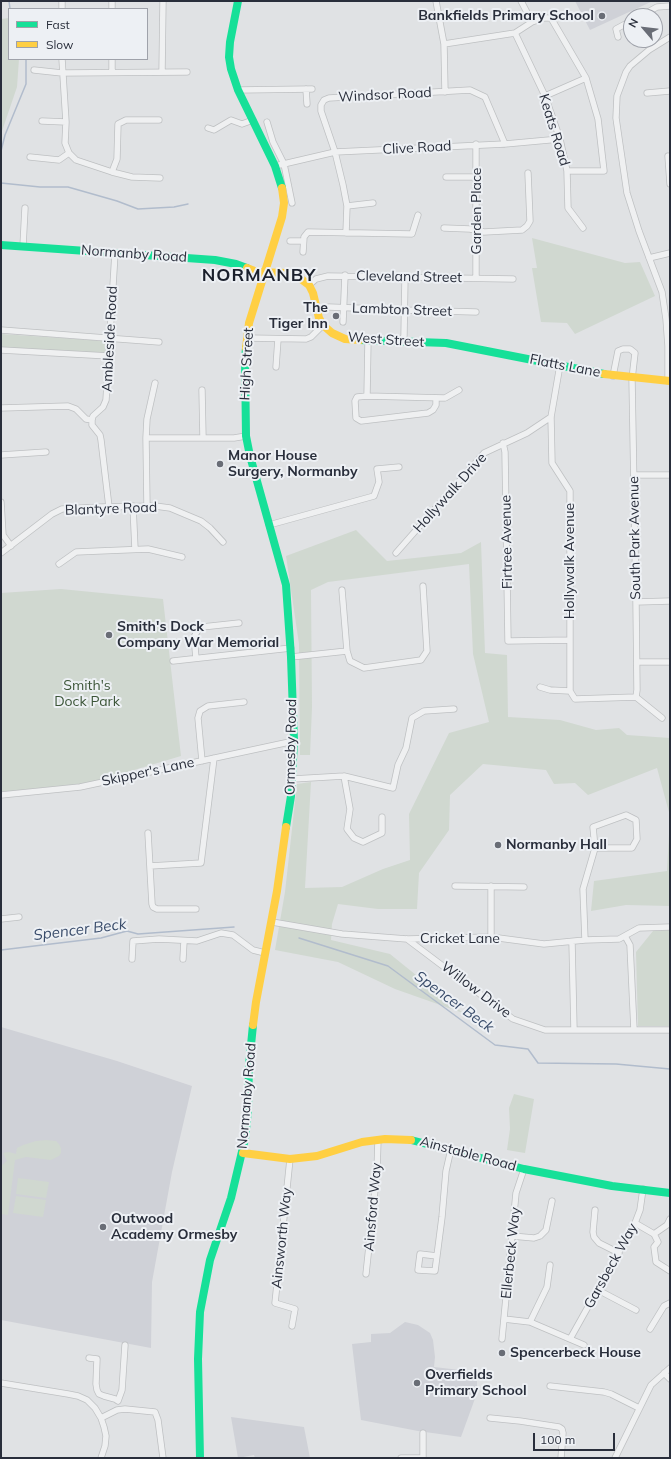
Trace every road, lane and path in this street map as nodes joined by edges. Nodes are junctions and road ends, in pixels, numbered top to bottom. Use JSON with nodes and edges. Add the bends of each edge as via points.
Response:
{"nodes":[{"id":1,"x":163,"y":1,"type":"edge"},
{"id":2,"x":238,"y":1,"type":"edge"},
{"id":3,"x":436,"y":1,"type":"edge"},
{"id":4,"x":521,"y":1,"type":"edge"},
{"id":5,"x":670,"y":6,"type":"edge"},
{"id":6,"x":657,"y":8,"type":"edge"},
{"id":7,"x":532,"y":22,"type":"junction"},
{"id":8,"x":623,"y":25,"type":"edge"},
{"id":9,"x":515,"y":33,"type":"junction"},
{"id":10,"x":618,"y":37,"type":"dead end"},
{"id":11,"x":670,"y":38,"type":"edge"},
{"id":12,"x":444,"y":44,"type":"junction"},
{"id":13,"x":62,"y":60,"type":"edge"},
{"id":14,"x":112,"y":60,"type":"edge"},
{"id":15,"x":34,"y":70,"type":"dead end"},
{"id":16,"x":112,"y":72,"type":"junction"},
{"id":17,"x":162,"y":72,"type":"junction"},
{"id":18,"x":187,"y":72,"type":"dead end"},
{"id":19,"x":62,"y":73,"type":"junction"},
{"id":20,"x":586,"y":78,"type":"junction"},
{"id":21,"x":238,"y":90,"type":"junction"},
{"id":22,"x":670,"y":91,"type":"edge"},
{"id":23,"x":445,"y":92,"type":"junction"},
{"id":24,"x":647,"y":93,"type":"dead end"},
{"id":25,"x":545,"y":96,"type":"junction"},
{"id":26,"x":307,"y":104,"type":"dead end"},
{"id":27,"x":159,"y":120,"type":"dead end"},
{"id":28,"x":253,"y":120,"type":"junction"},
{"id":29,"x":42,"y":121,"type":"dead end"},
{"id":30,"x":66,"y":122,"type":"junction"},
{"id":31,"x":266,"y":122,"type":"dead end"},
{"id":32,"x":208,"y":128,"type":"dead end"},
{"id":33,"x":560,"y":139,"type":"junction"},
{"id":34,"x":476,"y":144,"type":"junction"},
{"id":35,"x":505,"y":144,"type":"junction"},
{"id":36,"x":335,"y":152,"type":"junction"},
{"id":37,"x":69,"y":153,"type":"junction"},
{"id":38,"x":668,"y":156,"type":"dead end"},
{"id":39,"x":30,"y":157,"type":"dead end"},
{"id":40,"x":284,"y":164,"type":"junction"},
{"id":41,"x":275,"y":166,"type":"junction"},
{"id":42,"x":567,"y":171,"type":"junction"},
{"id":43,"x":112,"y":172,"type":"junction"},
{"id":44,"x":528,"y":173,"type":"dead end"},
{"id":45,"x":446,"y":177,"type":"dead end"},
{"id":46,"x":477,"y":177,"type":"junction"},
{"id":47,"x":160,"y":178,"type":"dead end"},
{"id":48,"x":670,"y":184,"type":"edge"},
{"id":49,"x":292,"y":203,"type":"dead end"},
{"id":50,"x":374,"y":203,"type":"dead end"},
{"id":51,"x":347,"y":206,"type":"junction"},
{"id":52,"x":25,"y":208,"type":"dead end"},
{"id":53,"x":418,"y":215,"type":"dead end"},
{"id":54,"x":444,"y":228,"type":"dead end"},
{"id":55,"x":583,"y":228,"type":"dead end"},
{"id":56,"x":477,"y":230,"type":"junction"},
{"id":57,"x":346,"y":233,"type":"junction"},
{"id":58,"x":304,"y":239,"type":"junction"},
{"id":59,"x":290,"y":241,"type":"dead end"},
{"id":60,"x":1,"y":245,"type":"edge"},
{"id":61,"x":23,"y":246,"type":"junction"},
{"id":62,"x":303,"y":252,"type":"dead end"},
{"id":63,"x":115,"y":253,"type":"junction"},
{"id":64,"x":670,"y":253,"type":"edge"},
{"id":65,"x":649,"y":258,"type":"junction"},
{"id":66,"x":264,"y":273,"type":"junction"},
{"id":67,"x":345,"y":275,"type":"junction"},
{"id":68,"x":405,"y":277,"type":"junction"},
{"id":69,"x":476,"y":278,"type":"junction"},
{"id":70,"x":513,"y":279,"type":"dead end"},
{"id":71,"x":309,"y":285,"type":"junction"},
{"id":72,"x":329,"y":307,"type":"dead end"},
{"id":73,"x":343,"y":308,"type":"junction"},
{"id":74,"x":405,"y":310,"type":"junction"},
{"id":75,"x":476,"y":312,"type":"dead end"},
{"id":76,"x":343,"y":322,"type":"dead end"},
{"id":77,"x":323,"y":325,"type":"junction"},
{"id":78,"x":1,"y":330,"type":"edge"},
{"id":79,"x":110,"y":338,"type":"junction"},
{"id":80,"x":247,"y":338,"type":"junction"},
{"id":81,"x":278,"y":339,"type":"junction"},
{"id":82,"x":403,"y":339,"type":"junction"},
{"id":83,"x":368,"y":341,"type":"junction"},
{"id":84,"x":159,"y":342,"type":"dead end"},
{"id":85,"x":462,"y":346,"type":"joint"},
{"id":86,"x":669,"y":346,"type":"edge"},
{"id":87,"x":1,"y":350,"type":"edge"},
{"id":88,"x":109,"y":356,"type":"junction"},
{"id":89,"x":560,"y":365,"type":"junction"},
{"id":90,"x":276,"y":367,"type":"dead end"},
{"id":91,"x":613,"y":376,"type":"junction"},
{"id":92,"x":632,"y":379,"type":"junction"},
{"id":93,"x":669,"y":381,"type":"edge"},
{"id":94,"x":155,"y":383,"type":"dead end"},
{"id":95,"x":202,"y":390,"type":"dead end"},
{"id":96,"x":459,"y":390,"type":"dead end"},
{"id":97,"x":367,"y":396,"type":"junction"},
{"id":98,"x":436,"y":398,"type":"junction"},
{"id":99,"x":1,"y":408,"type":"edge"},
{"id":100,"x":551,"y":417,"type":"junction"},
{"id":101,"x":92,"y":420,"type":"junction"},
{"id":102,"x":246,"y":436,"type":"junction"},
{"id":103,"x":146,"y":438,"type":"junction"},
{"id":104,"x":203,"y":438,"type":"junction"},
{"id":105,"x":503,"y":443,"type":"junction"},
{"id":106,"x":46,"y":452,"type":"dead end"},
{"id":107,"x":1,"y":455,"type":"edge"},
{"id":108,"x":399,"y":467,"type":"dead end"},
{"id":109,"x":634,"y":475,"type":"junction"},
{"id":110,"x":670,"y":475,"type":"edge"},
{"id":111,"x":1,"y":502,"type":"edge"},
{"id":112,"x":133,"y":506,"type":"junction"},
{"id":113,"x":146,"y":506,"type":"junction"},
{"id":114,"x":109,"y":507,"type":"junction"},
{"id":115,"x":269,"y":525,"type":"junction"},
{"id":116,"x":224,"y":542,"type":"dead end"},
{"id":117,"x":11,"y":546,"type":"junction"},
{"id":118,"x":135,"y":549,"type":"junction"},
{"id":119,"x":1,"y":553,"type":"edge"},
{"id":120,"x":396,"y":553,"type":"dead end"},
{"id":121,"x":182,"y":557,"type":"dead end"},
{"id":122,"x":59,"y":564,"type":"dead end"},
{"id":123,"x":283,"y":572,"type":"joint"},
{"id":124,"x":423,"y":586,"type":"dead end"},
{"id":125,"x":342,"y":590,"type":"dead end"},
{"id":126,"x":670,"y":601,"type":"edge"},
{"id":127,"x":636,"y":602,"type":"junction"},
{"id":128,"x":239,"y":623,"type":"dead end"},
{"id":129,"x":570,"y":640,"type":"junction"},
{"id":130,"x":291,"y":648,"type":"junction"},
{"id":131,"x":347,"y":651,"type":"junction"},
{"id":132,"x":291,"y":657,"type":"junction"},
{"id":133,"x":196,"y":658,"type":"junction"},
{"id":134,"x":173,"y":661,"type":"dead end"},
{"id":135,"x":636,"y":662,"type":"junction"},
{"id":136,"x":670,"y":662,"type":"edge"},
{"id":137,"x":540,"y":687,"type":"dead end"},
{"id":138,"x":570,"y":691,"type":"junction"},
{"id":139,"x":636,"y":697,"type":"junction"},
{"id":140,"x":244,"y":702,"type":"dead end"},
{"id":141,"x":454,"y":709,"type":"dead end"},
{"id":142,"x":662,"y":718,"type":"dead end"},
{"id":143,"x":294,"y":741,"type":"junction"},
{"id":144,"x":214,"y":758,"type":"junction"},
{"id":145,"x":202,"y":761,"type":"junction"},
{"id":146,"x":344,"y":776,"type":"junction"},
{"id":147,"x":293,"y":779,"type":"junction"},
{"id":148,"x":1,"y":795,"type":"edge"},
{"id":149,"x":382,"y":817,"type":"dead end"},
{"id":150,"x":148,"y":833,"type":"dead end"},
{"id":151,"x":595,"y":848,"type":"junction"},
{"id":152,"x":150,"y":866,"type":"junction"},
{"id":153,"x":455,"y":886,"type":"dead end"},
{"id":154,"x":491,"y":886,"type":"junction"},
{"id":155,"x":524,"y":887,"type":"dead end"},
{"id":156,"x":196,"y":909,"type":"dead end"},
{"id":157,"x":19,"y":917,"type":"dead end"},
{"id":158,"x":1,"y":919,"type":"edge"},
{"id":159,"x":272,"y":922,"type":"junction"},
{"id":160,"x":670,"y":927,"type":"edge"},
{"id":161,"x":625,"y":936,"type":"junction"},
{"id":162,"x":491,"y":937,"type":"junction"},
{"id":163,"x":407,"y":939,"type":"junction"},
{"id":164,"x":585,"y":940,"type":"junction"},
{"id":165,"x":184,"y":941,"type":"junction"},
{"id":166,"x":572,"y":942,"type":"junction"},
{"id":167,"x":264,"y":954,"type":"junction"},
{"id":168,"x":132,"y":959,"type":"dead end"},
{"id":169,"x":183,"y":959,"type":"dead end"},
{"id":170,"x":574,"y":1030,"type":"junction"},
{"id":171,"x":634,"y":1030,"type":"junction"},
{"id":172,"x":670,"y":1030,"type":"edge"},
{"id":173,"x":378,"y":1140,"type":"junction"},
{"id":174,"x":451,"y":1149,"type":"junction"},
{"id":175,"x":243,"y":1153,"type":"junction"},
{"id":176,"x":290,"y":1159,"type":"junction"},
{"id":177,"x":524,"y":1169,"type":"junction"},
{"id":178,"x":643,"y":1189,"type":"junction"},
{"id":179,"x":670,"y":1193,"type":"edge"},
{"id":180,"x":552,"y":1202,"type":"dead end"},
{"id":181,"x":595,"y":1210,"type":"dead end"},
{"id":182,"x":670,"y":1219,"type":"edge"},
{"id":183,"x":634,"y":1223,"type":"junction"},
{"id":184,"x":654,"y":1234,"type":"junction"},
{"id":185,"x":512,"y":1236,"type":"junction"},
{"id":186,"x":618,"y":1253,"type":"junction"},
{"id":187,"x":437,"y":1256,"type":"dead end"},
{"id":188,"x":550,"y":1265,"type":"dead end"},
{"id":189,"x":670,"y":1271,"type":"edge"},
{"id":190,"x":366,"y":1274,"type":"dead end"},
{"id":191,"x":598,"y":1290,"type":"junction"},
{"id":192,"x":670,"y":1303,"type":"edge"},
{"id":193,"x":636,"y":1310,"type":"dead end"},
{"id":194,"x":504,"y":1319,"type":"junction"},
{"id":195,"x":530,"y":1322,"type":"junction"},
{"id":196,"x":292,"y":1326,"type":"dead end"},
{"id":197,"x":650,"y":1329,"type":"dead end"},
{"id":198,"x":502,"y":1339,"type":"dead end"},
{"id":199,"x":570,"y":1339,"type":"junction"},
{"id":200,"x":125,"y":1345,"type":"dead end"},
{"id":201,"x":584,"y":1346,"type":"dead end"},
{"id":202,"x":89,"y":1358,"type":"dead end"},
{"id":203,"x":670,"y":1368,"type":"edge"},
{"id":204,"x":664,"y":1373,"type":"junction"},
{"id":205,"x":670,"y":1379,"type":"edge"},
{"id":206,"x":1,"y":1382,"type":"edge"},
{"id":207,"x":550,"y":1386,"type":"dead end"},
{"id":208,"x":118,"y":1401,"type":"junction"},
{"id":209,"x":639,"y":1408,"type":"junction"},
{"id":210,"x":120,"y":1410,"type":"junction"},
{"id":211,"x":101,"y":1418,"type":"junction"},
{"id":212,"x":490,"y":1418,"type":"dead end"},
{"id":213,"x":423,"y":1433,"type":"dead end"},
{"id":214,"x":101,"y":1458,"type":"edge"},
{"id":215,"x":163,"y":1458,"type":"edge"},
{"id":216,"x":200,"y":1458,"type":"edge"},
{"id":217,"x":401,"y":1458,"type":"edge"},
{"id":218,"x":423,"y":1458,"type":"edge"},
{"id":219,"x":561,"y":1458,"type":"edge"},
{"id":220,"x":615,"y":1458,"type":"edge"}],
"edges":[{"from":1,"to":17,"type":"street"},
{"from":2,"to":21,"type":"main road","name":"High Street","via":[[229,57]]},
{"from":3,"to":12,"type":"street"},
{"from":4,"to":7,"type":"street"},
{"from":5,"to":6,"type":"street"},
{"from":7,"to":9,"type":"street"},
{"from":7,"to":20,"type":"street","via":[[551,18]]},
{"from":8,"to":10,"type":"street","via":[[616,29]]},
{"from":9,"to":12,"type":"street"},
{"from":9,"to":25,"type":"street","name":"Keats Road"},
{"from":11,"to":65,"type":"street","via":[[649,50],[630,66],[617,96],[616,118],[627,193]]},
{"from":12,"to":23,"type":"street"},
{"from":13,"to":19,"type":"street"},
{"from":14,"to":16,"type":"street"},
{"from":15,"to":19,"type":"street"},
{"from":16,"to":17,"type":"street"},
{"from":16,"to":19,"type":"street"},
{"from":17,"to":18,"type":"street"},
{"from":19,"to":30,"type":"street"},
{"from":20,"to":25,"type":"street"},
{"from":20,"to":42,"type":"street","via":[[598,119],[604,171]]},
{"from":21,"to":26,"type":"street","via":[[309,89]]},
{"from":21,"to":28,"type":"main road","name":"High Street"},
{"from":22,"to":24,"type":"street"},
{"from":23,"to":35,"type":"street","name":"Windsor Road","via":[[470,90],[485,97]]},
{"from":23,"to":36,"type":"street","name":"Windsor Road","via":[[324,100],[321,111]]},
{"from":25,"to":33,"type":"street","name":"Keats Road"},
{"from":27,"to":43,"type":"street","via":[[126,120],[118,124],[117,159]]},
{"from":28,"to":32,"type":"street","via":[[242,124],[230,120],[214,130]]},
{"from":28,"to":41,"type":"main road","name":"High Street"},
{"from":29,"to":30,"type":"street"},
{"from":30,"to":37,"type":"street","via":[[65,143]]},
{"from":31,"to":40,"type":"street"},
{"from":33,"to":35,"type":"street","name":"Clive Road"},
{"from":33,"to":42,"type":"street","name":"Keats Road"},
{"from":34,"to":35,"type":"street","name":"Clive Road"},
{"from":34,"to":36,"type":"street","name":"Clive Road"},
{"from":34,"to":46,"type":"street","name":"Garden Place"},
{"from":36,"to":40,"type":"street","name":"Clive Road"},
{"from":36,"to":51,"type":"street","name":"Windsor Road"},
{"from":37,"to":39,"type":"street","via":[[59,160]]},
{"from":37,"to":43,"type":"street","via":[[76,160]]},
{"from":38,"to":48,"type":"street"},
{"from":40,"to":41,"type":"street","name":"Clive Road"},
{"from":40,"to":49,"type":"street"},
{"from":41,"to":66,"type":"main road","name":"High Street","via":[[282,186],[284,203]]},
{"from":42,"to":55,"type":"street","name":"Keats Road","via":[[568,208]]},
{"from":43,"to":47,"type":"street","via":[[132,177]]},
{"from":44,"to":56,"type":"street","via":[[530,221],[527,226],[522,230]]},
{"from":45,"to":46,"type":"street"},
{"from":46,"to":56,"type":"street","name":"Garden Place"},
{"from":50,"to":51,"type":"street"},
{"from":51,"to":57,"type":"street","name":"Windsor Road"},
{"from":52,"to":61,"type":"street"},
{"from":53,"to":57,"type":"street","via":[[412,234]]},
{"from":54,"to":56,"type":"street"},
{"from":56,"to":69,"type":"street","name":"Garden Place"},
{"from":57,"to":58,"type":"street","via":[[308,232]]},
{"from":58,"to":59,"type":"street"},
{"from":58,"to":62,"type":"street"},
{"from":60,"to":61,"type":"main road","name":"Normanby Road"},
{"from":61,"to":63,"type":"main road","name":"Normanby Road"},
{"from":63,"to":66,"type":"main road","name":"Normanby Road","via":[[222,261]]},
{"from":63,"to":79,"type":"street","name":"Ambleside Road"},
{"from":64,"to":65,"type":"street"},
{"from":65,"to":86,"type":"street","via":[[662,292]]},
{"from":66,"to":71,"type":"main road","via":[[286,273]]},
{"from":66,"to":80,"type":"main road","name":"High Street","via":[[252,309]]},
{"from":67,"to":68,"type":"street","name":"Cleveland Street"},
{"from":67,"to":71,"type":"street","name":"Cleveland Street","via":[[321,277]]},
{"from":67,"to":73,"type":"street"},
{"from":68,"to":69,"type":"street","name":"Cleveland Street"},
{"from":68,"to":74,"type":"street"},
{"from":69,"to":70,"type":"street","name":"Cleveland Street"},
{"from":71,"to":77,"type":"main road"},
{"from":72,"to":73,"type":"street","name":"Lambton Street"},
{"from":73,"to":74,"type":"street","name":"Lambton Street"},
{"from":73,"to":76,"type":"street"},
{"from":74,"to":75,"type":"street","name":"Lambton Street"},
{"from":74,"to":82,"type":"street"},
{"from":77,"to":81,"type":"street","via":[[306,339]]},
{"from":77,"to":83,"type":"main road","name":"West Street","via":[[332,333],[346,339]]},
{"from":78,"to":79,"type":"street"},
{"from":79,"to":84,"type":"street"},
{"from":79,"to":88,"type":"street","name":"Ambleside Road"},
{"from":80,"to":81,"type":"street"},
{"from":80,"to":102,"type":"main road","name":"High Street"},
{"from":81,"to":90,"type":"street"},
{"from":82,"to":83,"type":"main road","name":"West Street"},
{"from":82,"to":85,"type":"main road","name":"West Street"},
{"from":83,"to":97,"type":"street"},
{"from":85,"to":89,"type":"main road","name":"Flatts Lane"},
{"from":86,"to":93,"type":"street"},
{"from":87,"to":88,"type":"street"},
{"from":88,"to":101,"type":"street","name":"Ambleside Road","via":[[106,400]]},
{"from":89,"to":91,"type":"main road","name":"Flatts Lane"},
{"from":89,"to":100,"type":"street","name":"Hollywalk Avenue"},
{"from":91,"to":92,"type":"main road","name":"Flatts Lane"},
{"from":91,"to":92,"type":"street","name":"South Park Avenue","via":[[618,351],[630,349],[635,353]]},
{"from":92,"to":93,"type":"main road","name":"Flatts Lane"},
{"from":92,"to":109,"type":"street","name":"South Park Avenue"},
{"from":94,"to":103,"type":"street","via":[[147,419]]},
{"from":95,"to":104,"type":"street"},
{"from":96,"to":98,"type":"street","via":[[445,398]]},
{"from":97,"to":98,"type":"street"},
{"from":97,"to":98,"type":"street","via":[[357,397],[355,401],[356,418],[361,421],[428,413],[436,405]]},
{"from":99,"to":101,"type":"street","via":[[68,406],[76,409],[86,419]]},
{"from":100,"to":105,"type":"street","name":"Hollywalk Drive","via":[[527,433]]},
{"from":100,"to":129,"type":"street","name":"Hollywalk Avenue","via":[[552,463],[570,491]]},
{"from":101,"to":114,"type":"street","via":[[92,425],[101,440]]},
{"from":102,"to":104,"type":"street"},
{"from":102,"to":115,"type":"main road","name":"High Street"},
{"from":103,"to":104,"type":"street"},
{"from":103,"to":113,"type":"street"},
{"from":105,"to":120,"type":"street","name":"Hollywalk Drive","via":[[484,453]]},
{"from":105,"to":129,"type":"street","name":"Firtree Avenue","via":[[508,642]]},
{"from":106,"to":107,"type":"street"},
{"from":108,"to":115,"type":"street","via":[[377,469],[379,482],[374,496]]},
{"from":109,"to":110,"type":"street"},
{"from":109,"to":127,"type":"street","name":"South Park Avenue"},
{"from":111,"to":117,"type":"street","via":[[3,536]]},
{"from":112,"to":113,"type":"street","name":"Blantyre Road"},
{"from":112,"to":114,"type":"street","name":"Blantyre Road"},
{"from":112,"to":118,"type":"street"},
{"from":113,"to":116,"type":"street","name":"Blantyre Road","via":[[170,508],[184,513],[201,521]]},
{"from":114,"to":117,"type":"street","name":"Blantyre Road","via":[[62,509]]},
{"from":115,"to":123,"type":"main road","name":"High Street"},
{"from":117,"to":119,"type":"street","name":"Blantyre Road"},
{"from":118,"to":121,"type":"street","via":[[148,549]]},
{"from":118,"to":122,"type":"street","via":[[76,552]]},
{"from":123,"to":130,"type":"main road","name":"Ormesby Road"},
{"from":124,"to":131,"type":"street","via":[[427,651],[421,660],[364,668],[350,661]]},
{"from":125,"to":131,"type":"street"},
{"from":126,"to":127,"type":"street"},
{"from":127,"to":135,"type":"street","name":"South Park Avenue"},
{"from":128,"to":133,"type":"street","via":[[202,627],[198,630],[194,637]]},
{"from":129,"to":138,"type":"street","name":"Hollywalk Avenue"},
{"from":130,"to":132,"type":"main road","name":"Ormesby Road"},
{"from":130,"to":133,"type":"street"},
{"from":131,"to":132,"type":"street"},
{"from":132,"to":143,"type":"main road","name":"Ormesby Road"},
{"from":133,"to":134,"type":"street"},
{"from":135,"to":136,"type":"street"},
{"from":135,"to":139,"type":"street","name":"South Park Avenue"},
{"from":137,"to":138,"type":"street"},
{"from":138,"to":139,"type":"street","via":[[575,699]]},
{"from":139,"to":142,"type":"street"},
{"from":140,"to":145,"type":"street","via":[[208,706],[200,711],[198,718]]},
{"from":141,"to":146,"type":"street","via":[[424,711],[412,718],[406,748],[398,765],[393,788]]},
{"from":143,"to":144,"type":"street","name":"Skipper's Lane"},
{"from":143,"to":147,"type":"main road","name":"Ormesby Road"},
{"from":144,"to":145,"type":"street","name":"Skipper's Lane"},
{"from":144,"to":152,"type":"street","via":[[201,863]]},
{"from":145,"to":148,"type":"street","name":"Skipper's Lane","via":[[80,787]]},
{"from":146,"to":147,"type":"street"},
{"from":146,"to":149,"type":"street","via":[[350,809],[347,829],[354,838],[363,842],[382,833]]},
{"from":147,"to":159,"type":"main road","name":"Ormesby Road"},
{"from":150,"to":152,"type":"street"},
{"from":151,"to":151,"type":"street","via":[[593,827],[626,815],[636,820],[637,839],[632,848]]},
{"from":151,"to":164,"type":"street","via":[[584,889]]},
{"from":152,"to":156,"type":"street","via":[[153,907]]},
{"from":153,"to":154,"type":"street"},
{"from":154,"to":155,"type":"street"},
{"from":154,"to":162,"type":"street"},
{"from":157,"to":158,"type":"street"},
{"from":159,"to":163,"type":"street","name":"Cricket Lane","via":[[342,934]]},
{"from":159,"to":167,"type":"main road","name":"Normanby Road"},
{"from":160,"to":161,"type":"street","name":"Cricket Lane","via":[[639,928]]},
{"from":161,"to":164,"type":"street","name":"Cricket Lane","via":[[619,939]]},
{"from":161,"to":171,"type":"street","via":[[630,945]]},
{"from":162,"to":163,"type":"street","name":"Cricket Lane"},
{"from":162,"to":166,"type":"street","name":"Cricket Lane","via":[[544,944]]},
{"from":163,"to":170,"type":"street","name":"Willow Drive","via":[[513,1019],[544,1030]]},
{"from":164,"to":166,"type":"street","name":"Cricket Lane"},
{"from":165,"to":167,"type":"street","via":[[197,941],[221,933],[234,935],[253,950]]},
{"from":165,"to":168,"type":"street","via":[[133,941]]},
{"from":165,"to":169,"type":"street"},
{"from":166,"to":170,"type":"street"},
{"from":167,"to":175,"type":"main road","name":"Normanby Road","via":[[249,1065],[248,1117]]},
{"from":170,"to":171,"type":"street","name":"Willow Drive"},
{"from":171,"to":172,"type":"street","name":"Willow Drive"},
{"from":173,"to":174,"type":"main road","name":"Ainstable Road","via":[[414,1140]]},
{"from":173,"to":176,"type":"main road","name":"Ainstable Road","via":[[362,1142],[317,1156]]},
{"from":173,"to":190,"type":"street","name":"Ainsford Way"},
{"from":174,"to":177,"type":"main road","name":"Ainstable Road"},
{"from":174,"to":187,"type":"street","via":[[446,1170]]},
{"from":175,"to":176,"type":"main road","name":"Ainstable Road"},
{"from":175,"to":216,"type":"main road","name":"Normanby Road","via":[[210,1260],[200,1312]]},
{"from":176,"to":196,"type":"street","name":"Ainsworth Way","via":[[275,1303],[295,1309]]},
{"from":177,"to":178,"type":"main road","name":"Ainstable Road","via":[[612,1186]]},
{"from":177,"to":185,"type":"street","name":"Ellerbeck Way","via":[[516,1194]]},
{"from":178,"to":179,"type":"main road","name":"Ainstable Road"},
{"from":178,"to":183,"type":"street","name":"Garsbeck Way","via":[[640,1210]]},
{"from":180,"to":185,"type":"street","via":[[546,1230],[540,1236]]},
{"from":181,"to":186,"type":"street","via":[[594,1237],[599,1243]]},
{"from":182,"to":184,"type":"street","via":[[667,1226]]},
{"from":183,"to":184,"type":"street"},
{"from":183,"to":186,"type":"street","name":"Garsbeck Way"},
{"from":184,"to":189,"type":"street","via":[[658,1242],[654,1247],[656,1262]]},
{"from":185,"to":194,"type":"street","name":"Ellerbeck Way"},
{"from":186,"to":191,"type":"street","name":"Garsbeck Way"},
{"from":188,"to":195,"type":"street","via":[[547,1287]]},
{"from":191,"to":193,"type":"street"},
{"from":191,"to":199,"type":"street","name":"Garsbeck Way"},
{"from":192,"to":197,"type":"street","via":[[664,1306]]},
{"from":194,"to":195,"type":"street"},
{"from":194,"to":198,"type":"street","name":"Ellerbeck Way"},
{"from":195,"to":199,"type":"street"},
{"from":199,"to":201,"type":"street"},
{"from":200,"to":208,"type":"street","via":[[122,1390]]},
{"from":202,"to":208,"type":"street","via":[[97,1359],[96,1390],[99,1394]]},
{"from":203,"to":204,"type":"street"},
{"from":204,"to":205,"type":"street"},
{"from":204,"to":209,"type":"street","via":[[651,1385]]},
{"from":206,"to":211,"type":"street","via":[[78,1396],[87,1400]]},
{"from":207,"to":209,"type":"street","via":[[604,1392]]},
{"from":208,"to":210,"type":"street"},
{"from":209,"to":220,"type":"street"},
{"from":210,"to":211,"type":"street"},
{"from":210,"to":215,"type":"street","via":[[155,1412]]},
{"from":211,"to":214,"type":"street","via":[[106,1436]]},
{"from":212,"to":219,"type":"street","via":[[559,1427],[563,1433]]},
{"from":213,"to":218,"type":"street"},
{"from":217,"to":218,"type":"street"}]}
